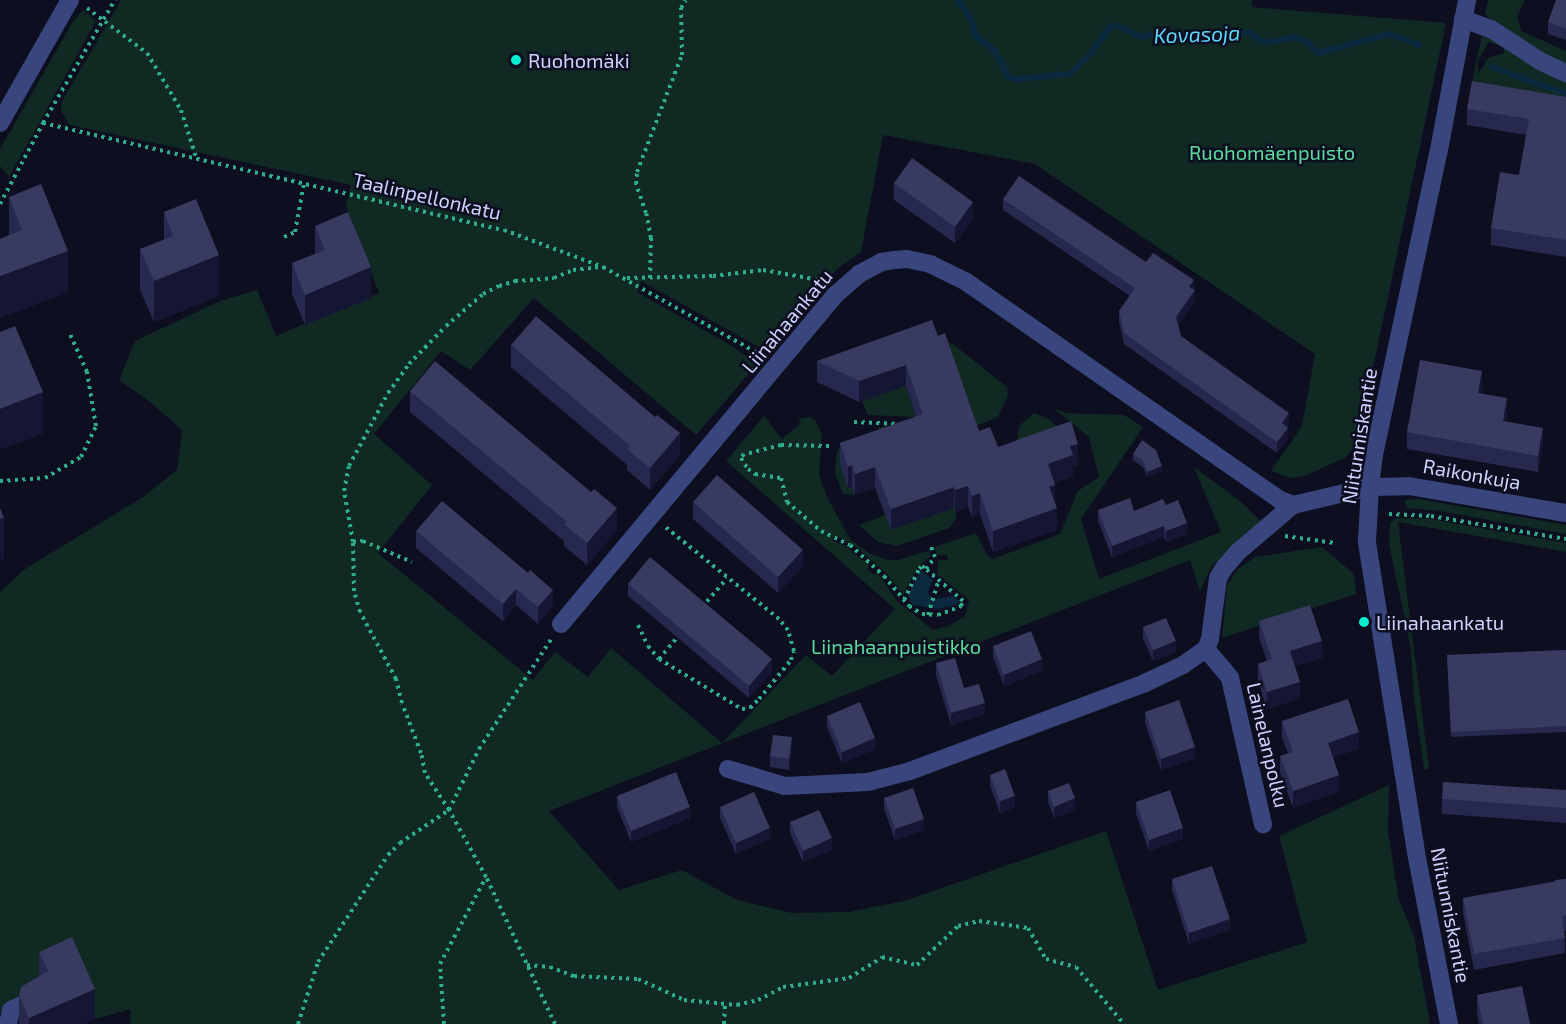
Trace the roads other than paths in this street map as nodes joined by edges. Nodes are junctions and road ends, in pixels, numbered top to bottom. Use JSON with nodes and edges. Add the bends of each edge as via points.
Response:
{"nodes":[{"id":1,"x":1467,"y":0,"type":"edge"},
{"id":2,"x":76,"y":2,"type":"edge"},
{"id":3,"x":1463,"y":19,"type":"junction"},
{"id":4,"x":1566,"y":73,"type":"edge"},
{"id":5,"x":0,"y":123,"type":"edge"},
{"id":6,"x":1370,"y":487,"type":"junction"},
{"id":7,"x":1293,"y":506,"type":"junction"},
{"id":8,"x":1566,"y":513,"type":"edge"},
{"id":9,"x":561,"y":624,"type":"road end"},
{"id":10,"x":1206,"y":649,"type":"junction"},
{"id":11,"x":728,"y":769,"type":"dead end"},
{"id":12,"x":1263,"y":824,"type":"dead end"},
{"id":13,"x":36,"y":998,"type":"edge"},
{"id":14,"x":8,"y":1024,"type":"edge"},
{"id":15,"x":1449,"y":1024,"type":"edge"}],
"edges":[{"from":1,"to":3,"type":"street","name":"Niitunniskantie"},
{"from":2,"to":5,"type":"street"},
{"from":3,"to":4,"type":"street","via":[[1491,29]]},
{"from":3,"to":6,"type":"street","name":"Niitunniskantie"},
{"from":6,"to":7,"type":"street"},
{"from":6,"to":8,"type":"street","name":"Raikonkuja","via":[[1409,486]]},
{"from":6,"to":15,"type":"street","name":"Niitunniskantie","via":[[1367,541],[1416,852]]},
{"from":7,"to":9,"type":"street","name":"Liinahaankatu","via":[[965,281],[930,264],[907,259],[882,262],[859,274],[834,297]]},
{"from":7,"to":10,"type":"street","via":[[1239,551],[1218,578]]},
{"from":10,"to":11,"type":"street","via":[[1145,683],[910,771],[868,782],[785,786]]},
{"from":10,"to":12,"type":"street","name":"Lainelanpolku","via":[[1230,678]]},
{"from":13,"to":14,"type":"street","via":[[11,1010]]}]}
